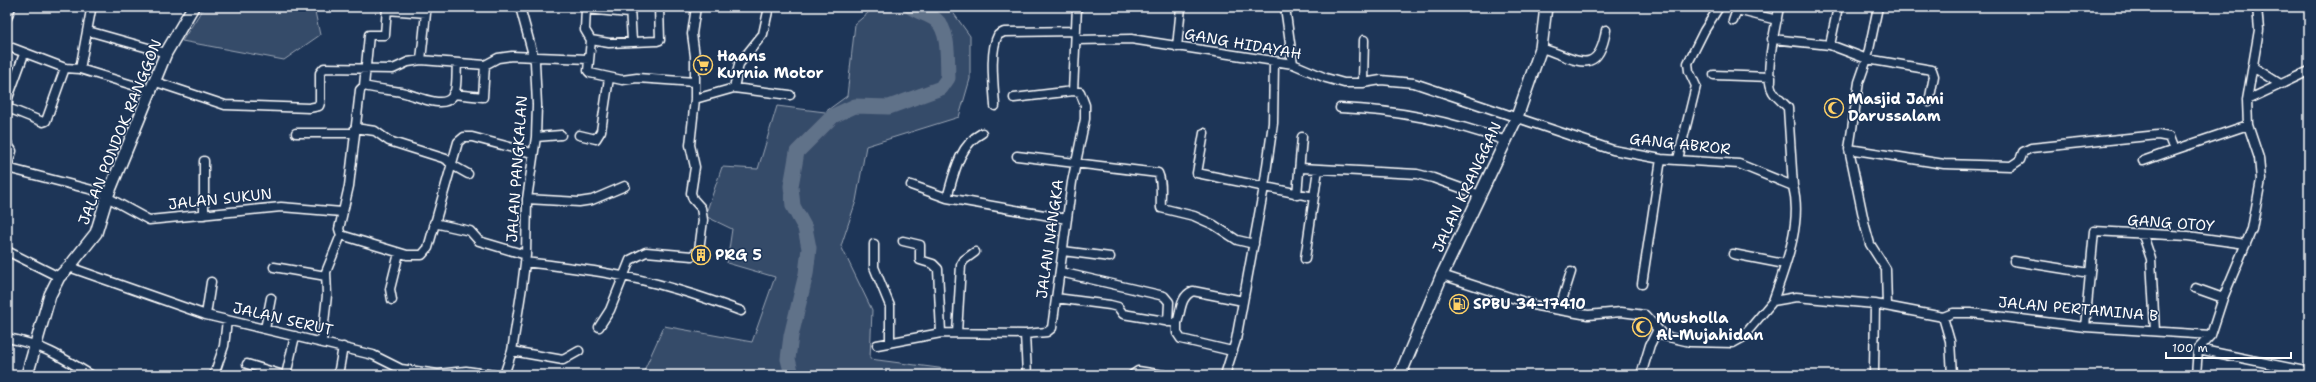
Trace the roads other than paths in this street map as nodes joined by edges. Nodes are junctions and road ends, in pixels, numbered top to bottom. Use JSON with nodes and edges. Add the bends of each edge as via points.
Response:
{"nodes":[{"id":1,"x":11,"y":7,"type":"edge"},
{"id":2,"x":88,"y":7,"type":"edge"},
{"id":3,"x":193,"y":7,"type":"edge"},
{"id":4,"x":520,"y":7,"type":"edge"},
{"id":5,"x":659,"y":7,"type":"edge"},
{"id":6,"x":696,"y":7,"type":"edge"},
{"id":7,"x":769,"y":7,"type":"edge"},
{"id":8,"x":1078,"y":7,"type":"edge"},
{"id":9,"x":1181,"y":7,"type":"edge"},
{"id":10,"x":1285,"y":7,"type":"edge"},
{"id":11,"x":1546,"y":7,"type":"edge"},
{"id":12,"x":1719,"y":7,"type":"edge"},
{"id":13,"x":1779,"y":7,"type":"edge"},
{"id":14,"x":1838,"y":7,"type":"edge"},
{"id":15,"x":1878,"y":7,"type":"edge"},
{"id":16,"x":2257,"y":7,"type":"edge"},
{"id":17,"x":387,"y":8,"type":"edge"},
{"id":18,"x":586,"y":8,"type":"edge"},
{"id":19,"x":1737,"y":9,"type":"edge"},
{"id":20,"x":630,"y":10,"type":"edge"},
{"id":21,"x":7,"y":18,"type":"edge"},
{"id":22,"x":1777,"y":20,"type":"junction"},
{"id":23,"x":1733,"y":21,"type":"dead end"},
{"id":24,"x":1606,"y":30,"type":"dead end"},
{"id":25,"x":88,"y":31,"type":"junction"},
{"id":26,"x":1076,"y":36,"type":"junction"},
{"id":27,"x":1772,"y":39,"type":"junction"},
{"id":28,"x":591,"y":40,"type":"junction"},
{"id":29,"x":1364,"y":40,"type":"dead end"},
{"id":30,"x":632,"y":41,"type":"junction"},
{"id":31,"x":1830,"y":45,"type":"junction"},
{"id":32,"x":7,"y":46,"type":"edge"},
{"id":33,"x":1177,"y":47,"type":"junction"},
{"id":34,"x":1541,"y":48,"type":"junction"},
{"id":35,"x":166,"y":53,"type":"junction"},
{"id":36,"x":24,"y":54,"type":"junction"},
{"id":37,"x":534,"y":55,"type":"junction"},
{"id":38,"x":1867,"y":59,"type":"junction"},
{"id":39,"x":421,"y":60,"type":"junction"},
{"id":40,"x":589,"y":60,"type":"junction"},
{"id":41,"x":457,"y":63,"type":"junction"},
{"id":42,"x":1274,"y":63,"type":"junction"},
{"id":43,"x":1292,"y":64,"type":"junction"},
{"id":44,"x":485,"y":65,"type":"junction"},
{"id":45,"x":2253,"y":66,"type":"junction"},
{"id":46,"x":65,"y":68,"type":"junction"},
{"id":47,"x":80,"y":69,"type":"junction"},
{"id":48,"x":366,"y":70,"type":"junction"},
{"id":49,"x":2309,"y":71,"type":"edge"},
{"id":50,"x":1714,"y":75,"type":"dead end"},
{"id":51,"x":609,"y":78,"type":"junction"},
{"id":52,"x":1770,"y":81,"type":"junction"},
{"id":53,"x":695,"y":82,"type":"junction"},
{"id":54,"x":1363,"y":83,"type":"junction"},
{"id":55,"x":2280,"y":84,"type":"junction"},
{"id":56,"x":154,"y":86,"type":"junction"},
{"id":57,"x":364,"y":86,"type":"junction"},
{"id":58,"x":734,"y":88,"type":"junction"},
{"id":59,"x":1073,"y":91,"type":"junction"},
{"id":60,"x":453,"y":94,"type":"junction"},
{"id":61,"x":790,"y":95,"type":"dead end"},
{"id":62,"x":8,"y":98,"type":"edge"},
{"id":63,"x":1014,"y":98,"type":"dead end"},
{"id":64,"x":695,"y":99,"type":"junction"},
{"id":65,"x":2247,"y":100,"type":"junction"},
{"id":66,"x":1929,"y":102,"type":"dead end"},
{"id":67,"x":995,"y":106,"type":"dead end"},
{"id":68,"x":1340,"y":108,"type":"dead end"},
{"id":69,"x":1517,"y":117,"type":"junction"},
{"id":70,"x":2248,"y":125,"type":"junction"},
{"id":71,"x":354,"y":131,"type":"junction"},
{"id":72,"x":296,"y":133,"type":"dead end"},
{"id":73,"x":982,"y":133,"type":"dead end"},
{"id":74,"x":1204,"y":133,"type":"dead end"},
{"id":75,"x":561,"y":135,"type":"dead end"},
{"id":76,"x":579,"y":135,"type":"dead end"},
{"id":77,"x":536,"y":137,"type":"junction"},
{"id":78,"x":1302,"y":137,"type":"dead end"},
{"id":79,"x":1506,"y":141,"type":"junction"},
{"id":80,"x":7,"y":143,"type":"edge"},
{"id":81,"x":1849,"y":149,"type":"junction"},
{"id":82,"x":2174,"y":150,"type":"junction"},
{"id":83,"x":532,"y":153,"type":"junction"},
{"id":84,"x":1017,"y":156,"type":"dead end"},
{"id":85,"x":1661,"y":159,"type":"junction"},
{"id":86,"x":1678,"y":159,"type":"junction"},
{"id":87,"x":204,"y":161,"type":"dead end"},
{"id":88,"x":2143,"y":161,"type":"dead end"},
{"id":89,"x":1075,"y":162,"type":"junction"},
{"id":90,"x":452,"y":165,"type":"junction"},
{"id":91,"x":7,"y":168,"type":"edge"},
{"id":92,"x":1301,"y":168,"type":"junction"},
{"id":93,"x":1318,"y":169,"type":"junction"},
{"id":94,"x":468,"y":174,"type":"dead end"},
{"id":95,"x":911,"y":185,"type":"dead end"},
{"id":96,"x":625,"y":186,"type":"dead end"},
{"id":97,"x":1793,"y":186,"type":"junction"},
{"id":98,"x":1264,"y":187,"type":"junction"},
{"id":99,"x":1297,"y":195,"type":"junction"},
{"id":100,"x":1480,"y":195,"type":"junction"},
{"id":101,"x":108,"y":196,"type":"junction"},
{"id":102,"x":1314,"y":197,"type":"junction"},
{"id":103,"x":947,"y":198,"type":"junction"},
{"id":104,"x":527,"y":200,"type":"junction"},
{"id":105,"x":342,"y":212,"type":"junction"},
{"id":106,"x":204,"y":215,"type":"junction"},
{"id":107,"x":1067,"y":219,"type":"junction"},
{"id":108,"x":434,"y":223,"type":"junction"},
{"id":109,"x":341,"y":235,"type":"junction"},
{"id":110,"x":2143,"y":235,"type":"junction"},
{"id":111,"x":903,"y":241,"type":"dead end"},
{"id":112,"x":874,"y":244,"type":"dead end"},
{"id":113,"x":1254,"y":244,"type":"junction"},
{"id":114,"x":2246,"y":244,"type":"junction"},
{"id":115,"x":7,"y":251,"type":"edge"},
{"id":116,"x":1063,"y":251,"type":"junction"},
{"id":117,"x":976,"y":252,"type":"dead end"},
{"id":118,"x":399,"y":253,"type":"junction"},
{"id":119,"x":1733,"y":254,"type":"dead end"},
{"id":120,"x":1110,"y":257,"type":"dead end"},
{"id":121,"x":525,"y":258,"type":"junction"},
{"id":122,"x":1305,"y":259,"type":"dead end"},
{"id":123,"x":2014,"y":261,"type":"dead end"},
{"id":124,"x":1785,"y":264,"type":"junction"},
{"id":125,"x":70,"y":267,"type":"junction"},
{"id":126,"x":274,"y":267,"type":"dead end"},
{"id":127,"x":1060,"y":272,"type":"junction"},
{"id":128,"x":1571,"y":272,"type":"dead end"},
{"id":129,"x":2090,"y":273,"type":"junction"},
{"id":130,"x":1442,"y":275,"type":"junction"},
{"id":131,"x":59,"y":276,"type":"junction"},
{"id":132,"x":326,"y":276,"type":"junction"},
{"id":133,"x":623,"y":276,"type":"junction"},
{"id":134,"x":211,"y":282,"type":"dead end"},
{"id":135,"x":1642,"y":284,"type":"dead end"},
{"id":136,"x":2195,"y":288,"type":"dead end"},
{"id":137,"x":270,"y":298,"type":"dead end"},
{"id":138,"x":1056,"y":298,"type":"junction"},
{"id":139,"x":2223,"y":298,"type":"junction"},
{"id":140,"x":392,"y":300,"type":"dead end"},
{"id":141,"x":1243,"y":300,"type":"junction"},
{"id":142,"x":1773,"y":302,"type":"junction"},
{"id":143,"x":1875,"y":304,"type":"junction"},
{"id":144,"x":1887,"y":306,"type":"junction"},
{"id":145,"x":1559,"y":310,"type":"junction"},
{"id":146,"x":741,"y":311,"type":"dead end"},
{"id":147,"x":206,"y":315,"type":"junction"},
{"id":148,"x":1943,"y":317,"type":"junction"},
{"id":149,"x":227,"y":320,"type":"junction"},
{"id":150,"x":1168,"y":322,"type":"junction"},
{"id":151,"x":1177,"y":323,"type":"junction"},
{"id":152,"x":599,"y":327,"type":"dead end"},
{"id":153,"x":2085,"y":327,"type":"junction"},
{"id":154,"x":265,"y":329,"type":"junction"},
{"id":155,"x":1658,"y":329,"type":"junction"},
{"id":156,"x":2155,"y":331,"type":"junction"},
{"id":157,"x":941,"y":333,"type":"junction"},
{"id":158,"x":957,"y":333,"type":"junction"},
{"id":159,"x":1025,"y":334,"type":"junction"},
{"id":160,"x":2211,"y":335,"type":"junction"},
{"id":161,"x":295,"y":336,"type":"junction"},
{"id":162,"x":7,"y":338,"type":"edge"},
{"id":163,"x":322,"y":342,"type":"junction"},
{"id":164,"x":890,"y":342,"type":"junction"},
{"id":165,"x":36,"y":344,"type":"junction"},
{"id":166,"x":877,"y":345,"type":"dead end"},
{"id":167,"x":343,"y":347,"type":"junction"},
{"id":168,"x":2198,"y":349,"type":"junction"},
{"id":169,"x":512,"y":351,"type":"junction"},
{"id":170,"x":579,"y":351,"type":"dead end"},
{"id":171,"x":1232,"y":351,"type":"junction"},
{"id":172,"x":247,"y":364,"type":"dead end"},
{"id":173,"x":400,"y":372,"type":"edge"},
{"id":174,"x":1874,"y":372,"type":"dead end"},
{"id":175,"x":2309,"y":372,"type":"edge"},
{"id":176,"x":438,"y":374,"type":"edge"},
{"id":177,"x":27,"y":375,"type":"edge"},
{"id":178,"x":91,"y":375,"type":"edge"},
{"id":179,"x":214,"y":375,"type":"edge"},
{"id":180,"x":282,"y":375,"type":"edge"},
{"id":181,"x":286,"y":375,"type":"edge"},
{"id":182,"x":338,"y":375,"type":"edge"},
{"id":183,"x":494,"y":375,"type":"edge"},
{"id":184,"x":504,"y":375,"type":"edge"},
{"id":185,"x":1028,"y":375,"type":"edge"},
{"id":186,"x":1132,"y":375,"type":"edge"},
{"id":187,"x":1164,"y":375,"type":"edge"},
{"id":188,"x":1225,"y":375,"type":"edge"},
{"id":189,"x":1400,"y":375,"type":"edge"},
{"id":190,"x":1641,"y":375,"type":"edge"},
{"id":191,"x":1952,"y":375,"type":"edge"},
{"id":192,"x":2196,"y":375,"type":"edge"}],
"edges":[{"from":1,"to":21,"type":"street"},
{"from":2,"to":25,"type":"street","via":[[91,10]]},
{"from":3,"to":35,"type":"main road","name":"JALAN PONDOK RANGGON"},
{"from":4,"to":37,"type":"street","name":"JALAN PANGKALAN"},
{"from":5,"to":30,"type":"street","via":[[660,40]]},
{"from":6,"to":53,"type":"street","via":[[692,34]]},
{"from":7,"to":58,"type":"street","via":[[763,34],[739,64]]},
{"from":8,"to":26,"type":"street"},
{"from":9,"to":33,"type":"street"},
{"from":10,"to":43,"type":"street"},
{"from":11,"to":34,"type":"main road","name":"JALAN KRANGGAN"},
{"from":12,"to":86,"type":"street","via":[[1688,63],[1696,86]]},
{"from":13,"to":22,"type":"street"},
{"from":14,"to":31,"type":"street"},
{"from":15,"to":38,"type":"street"},
{"from":16,"to":45,"type":"street","via":[[2259,30]]},
{"from":17,"to":39,"type":"street","via":[[426,13]]},
{"from":17,"to":48,"type":"street","via":[[385,35],[369,35]]},
{"from":18,"to":20,"type":"street"},
{"from":18,"to":28,"type":"street","via":[[585,30]]},
{"from":19,"to":22,"type":"street"},
{"from":19,"to":23,"type":"street"},
{"from":20,"to":30,"type":"street"},
{"from":22,"to":27,"type":"street"},
{"from":24,"to":34,"type":"street","via":[[1600,55],[1592,61],[1582,62]]},
{"from":25,"to":35,"type":"street"},
{"from":25,"to":47,"type":"street"},
{"from":26,"to":33,"type":"street","name":"GANG HIDAYAH","via":[[1131,39]]},
{"from":26,"to":59,"type":"street"},
{"from":26,"to":67,"type":"street","name":"GANG HIDAYAH","via":[[1004,32],[998,35],[995,42],[993,76]]},
{"from":27,"to":31,"type":"street"},
{"from":27,"to":52,"type":"street"},
{"from":28,"to":30,"type":"street","via":[[609,43]]},
{"from":28,"to":40,"type":"street"},
{"from":29,"to":54,"type":"street"},
{"from":31,"to":38,"type":"street"},
{"from":32,"to":36,"type":"street"},
{"from":33,"to":42,"type":"street","name":"GANG HIDAYAH"},
{"from":34,"to":69,"type":"main road","name":"JALAN KRANGGAN"},
{"from":35,"to":56,"type":"main road","name":"JALAN PONDOK RANGGON"},
{"from":36,"to":46,"type":"street"},
{"from":36,"to":62,"type":"street"},
{"from":37,"to":40,"type":"street"},
{"from":37,"to":44,"type":"street","via":[[498,58]]},
{"from":37,"to":77,"type":"street","name":"JALAN PANGKALAN"},
{"from":38,"to":66,"type":"street","via":[[1932,70],[1934,76]]},
{"from":38,"to":81,"type":"street","via":[[1859,82]]},
{"from":39,"to":41,"type":"street"},
{"from":39,"to":48,"type":"street","via":[[408,62],[393,69]]},
{"from":40,"to":51,"type":"street","via":[[590,73]]},
{"from":41,"to":44,"type":"street"},
{"from":41,"to":60,"type":"street"},
{"from":42,"to":43,"type":"street","name":"GANG HIDAYAH"},
{"from":42,"to":98,"type":"street","via":[[1272,123]]},
{"from":43,"to":54,"type":"street","name":"GANG HIDAYAH","via":[[1326,78]]},
{"from":44,"to":60,"type":"street","via":[[482,97]]},
{"from":45,"to":55,"type":"street"},
{"from":45,"to":65,"type":"street"},
{"from":46,"to":47,"type":"street"},
{"from":46,"to":62,"type":"street","via":[[45,122],[9,109]]},
{"from":47,"to":56,"type":"street"},
{"from":48,"to":56,"type":"street","via":[[321,70],[320,103],[319,106],[309,108],[225,105]]},
{"from":48,"to":57,"type":"street"},
{"from":49,"to":55,"type":"street"},
{"from":50,"to":52,"type":"street","via":[[1770,77]]},
{"from":51,"to":53,"type":"street"},
{"from":51,"to":76,"type":"street","via":[[600,132],[596,139]]},
{"from":52,"to":97,"type":"street","via":[[1773,92],[1788,108]]},
{"from":53,"to":64,"type":"street"},
{"from":54,"to":69,"type":"street","name":"GANG HIDAYAH","via":[[1382,80],[1414,83]]},
{"from":55,"to":65,"type":"street"},
{"from":56,"to":101,"type":"main road","name":"JALAN PONDOK RANGGON"},
{"from":57,"to":60,"type":"street","via":[[436,102],[448,100]]},
{"from":57,"to":71,"type":"street","via":[[360,90]]},
{"from":58,"to":61,"type":"street"},
{"from":58,"to":64,"type":"street"},
{"from":59,"to":63,"type":"street"},
{"from":59,"to":89,"type":"street","name":"JALAN NANGKA","via":[[1080,92],[1085,105],[1085,119]]},
{"from":64,"to":133,"type":"street","via":[[690,145],[695,167],[691,193],[701,208],[703,220],[699,250],[692,256],[646,252],[630,260]]},
{"from":65,"to":70,"type":"street"},
{"from":68,"to":79,"type":"street","via":[[1376,109],[1430,118]]},
{"from":69,"to":79,"type":"main road","name":"JALAN KRANGGAN"},
{"from":69,"to":85,"type":"street","name":"GANG ABROR","via":[[1613,150]]},
{"from":70,"to":82,"type":"street"},
{"from":70,"to":114,"type":"street","via":[[2259,158],[2261,180],[2252,229]]},
{"from":71,"to":72,"type":"street"},
{"from":71,"to":90,"type":"street","via":[[375,131],[389,141],[446,158]]},
{"from":71,"to":105,"type":"street","via":[[349,186]]},
{"from":73,"to":103,"type":"street","via":[[972,138],[964,147]]},
{"from":74,"to":98,"type":"street","via":[[1197,173]]},
{"from":75,"to":77,"type":"street"},
{"from":77,"to":83,"type":"street","name":"JALAN PANGKALAN"},
{"from":78,"to":92,"type":"street"},
{"from":79,"to":100,"type":"main road","name":"JALAN KRANGGAN"},
{"from":80,"to":91,"type":"street","via":[[12,151]]},
{"from":81,"to":82,"type":"street","via":[[1934,162],[2011,166],[2020,160],[2023,152],[2031,148],[2158,135],[2169,137]]},
{"from":81,"to":144,"type":"street","via":[[1870,244],[1886,269]]},
{"from":82,"to":88,"type":"street"},
{"from":83,"to":90,"type":"street","via":[[464,137],[458,142]]},
{"from":83,"to":104,"type":"street","name":"JALAN PANGKALAN"},
{"from":84,"to":89,"type":"street"},
{"from":85,"to":86,"type":"street","name":"GANG ABROR"},
{"from":85,"to":135,"type":"street"},
{"from":86,"to":97,"type":"street","name":"GANG ABROR","via":[[1739,164]]},
{"from":87,"to":106,"type":"street"},
{"from":89,"to":107,"type":"street","name":"JALAN NANGKA"},
{"from":89,"to":113,"type":"street","via":[[1158,173],[1161,179],[1161,208],[1194,216],[1214,225],[1232,238]]},
{"from":90,"to":94,"type":"street"},
{"from":90,"to":108,"type":"street"},
{"from":91,"to":101,"type":"street","name":"JALAN SUKUN"},
{"from":92,"to":93,"type":"street"},
{"from":92,"to":99,"type":"street"},
{"from":93,"to":100,"type":"street","via":[[1417,174]]},
{"from":93,"to":102,"type":"street"},
{"from":95,"to":103,"type":"street"},
{"from":96,"to":104,"type":"street","via":[[592,200],[579,202]]},
{"from":97,"to":124,"type":"street","via":[[1796,199],[1795,218]]},
{"from":98,"to":99,"type":"street"},
{"from":98,"to":113,"type":"street"},
{"from":99,"to":102,"type":"street"},
{"from":100,"to":130,"type":"main road","name":"JALAN KRANGGAN"},
{"from":101,"to":106,"type":"street","name":"JALAN SUKUN","via":[[148,220]]},
{"from":101,"to":125,"type":"main road","name":"JALAN PONDOK RANGGON","via":[[96,233]]},
{"from":102,"to":122,"type":"street"},
{"from":103,"to":107,"type":"street"},
{"from":104,"to":121,"type":"street","name":"JALAN PANGKALAN"},
{"from":105,"to":106,"type":"street","name":"JALAN SUKUN","via":[[281,207]]},
{"from":105,"to":109,"type":"street","via":[[339,229]]},
{"from":107,"to":116,"type":"street","name":"JALAN NANGKA"},
{"from":108,"to":118,"type":"street","via":[[428,248],[422,255]]},
{"from":108,"to":121,"type":"street","via":[[470,231],[478,241]]},
{"from":109,"to":118,"type":"street"},
{"from":109,"to":132,"type":"street"},
{"from":110,"to":114,"type":"street","name":"GANG OTOY","via":[[2188,236]]},
{"from":110,"to":129,"type":"street","name":"GANG OTOY","via":[[2094,231]]},
{"from":110,"to":156,"type":"street","via":[[2151,259]]},
{"from":111,"to":157,"type":"street","via":[[920,245],[920,260],[933,264],[938,269]]},
{"from":112,"to":164,"type":"street","via":[[874,267],[890,306]]},
{"from":113,"to":141,"type":"street"},
{"from":114,"to":139,"type":"street"},
{"from":115,"to":131,"type":"street"},
{"from":116,"to":120,"type":"street"},
{"from":116,"to":127,"type":"street","name":"JALAN NANGKA"},
{"from":117,"to":158,"type":"street","via":[[961,265]]},
{"from":118,"to":140,"type":"street","via":[[390,289]]},
{"from":119,"to":124,"type":"street"},
{"from":121,"to":133,"type":"street"},
{"from":121,"to":169,"type":"street","name":"JALAN PANGKALAN"},
{"from":123,"to":129,"type":"street"},
{"from":124,"to":142,"type":"street"},
{"from":125,"to":131,"type":"main road","name":"JALAN PONDOK RANGGON"},
{"from":125,"to":147,"type":"street","name":"JALAN SERUT"},
{"from":126,"to":132,"type":"street"},
{"from":127,"to":138,"type":"street","name":"JALAN NANGKA"},
{"from":127,"to":150,"type":"street","via":[[1164,296],[1169,302]]},
{"from":128,"to":145,"type":"street"},
{"from":129,"to":153,"type":"street"},
{"from":130,"to":145,"type":"street","via":[[1537,306]]},
{"from":130,"to":189,"type":"main road","name":"JALAN KRANGGAN"},
{"from":131,"to":165,"type":"main road","name":"JALAN PONDOK RANGGON","via":[[50,295]]},
{"from":132,"to":163,"type":"street","via":[[328,295]]},
{"from":133,"to":146,"type":"street","via":[[674,288]]},
{"from":133,"to":152,"type":"street","via":[[610,310]]},
{"from":134,"to":147,"type":"street"},
{"from":136,"to":139,"type":"street"},
{"from":137,"to":154,"type":"street"},
{"from":138,"to":150,"type":"street","via":[[1118,307],[1123,314]]},
{"from":138,"to":159,"type":"street","name":"JALAN NANGKA","via":[[1051,331]]},
{"from":139,"to":160,"type":"street"},
{"from":141,"to":151,"type":"street","via":[[1194,291],[1185,297]]},
{"from":141,"to":171,"type":"street"},
{"from":142,"to":143,"type":"street","name":"JALAN PERTAMINA B","via":[[1796,297]]},
{"from":142,"to":155,"type":"street","via":[[1742,338],[1733,343],[1690,342],[1664,336]]},
{"from":143,"to":144,"type":"street","name":"JALAN PERTAMINA B"},
{"from":143,"to":174,"type":"street"},
{"from":144,"to":148,"type":"street","name":"JALAN PERTAMINA B"},
{"from":145,"to":155,"type":"street","via":[[1588,315],[1637,313],[1649,317]]},
{"from":147,"to":149,"type":"street","name":"JALAN SERUT"},
{"from":148,"to":153,"type":"street","name":"JALAN PERTAMINA B","via":[[1954,313],[1971,313]]},
{"from":148,"to":191,"type":"street","via":[[1950,342]]},
{"from":149,"to":154,"type":"street","name":"JALAN SERUT"},
{"from":149,"to":179,"type":"street","via":[[224,346]]},
{"from":150,"to":151,"type":"street"},
{"from":151,"to":171,"type":"street","via":[[1177,334],[1181,339]]},
{"from":153,"to":156,"type":"street","name":"JALAN PERTAMINA B"},
{"from":154,"to":161,"type":"street","name":"JALAN SERUT"},
{"from":155,"to":190,"type":"street"},
{"from":156,"to":160,"type":"street","name":"JALAN PERTAMINA B"},
{"from":157,"to":158,"type":"street"},
{"from":157,"to":164,"type":"street"},
{"from":158,"to":159,"type":"street"},
{"from":159,"to":185,"type":"street"},
{"from":160,"to":168,"type":"street"},
{"from":161,"to":163,"type":"street","name":"JALAN SERUT"},
{"from":161,"to":181,"type":"street"},
{"from":162,"to":165,"type":"street"},
{"from":163,"to":167,"type":"street","name":"JALAN SERUT"},
{"from":164,"to":166,"type":"street"},
{"from":165,"to":177,"type":"main road","name":"JALAN PONDOK RANGGON"},
{"from":165,"to":178,"type":"street","via":[[55,352]]},
{"from":167,"to":173,"type":"street","name":"JALAN SERUT","via":[[373,355]]},
{"from":167,"to":182,"type":"street"},
{"from":168,"to":175,"type":"street"},
{"from":168,"to":192,"type":"street"},
{"from":169,"to":170,"type":"street","via":[[563,360]]},
{"from":169,"to":184,"type":"street","name":"JALAN PANGKALAN"},
{"from":171,"to":188,"type":"street"},
{"from":172,"to":180,"type":"street"},
{"from":173,"to":176,"type":"street","name":"JALAN SERUT"},
{"from":176,"to":183,"type":"street","name":"JALAN SERUT","via":[[466,371]]},
{"from":186,"to":187,"type":"street","via":[[1138,371]]}]}
